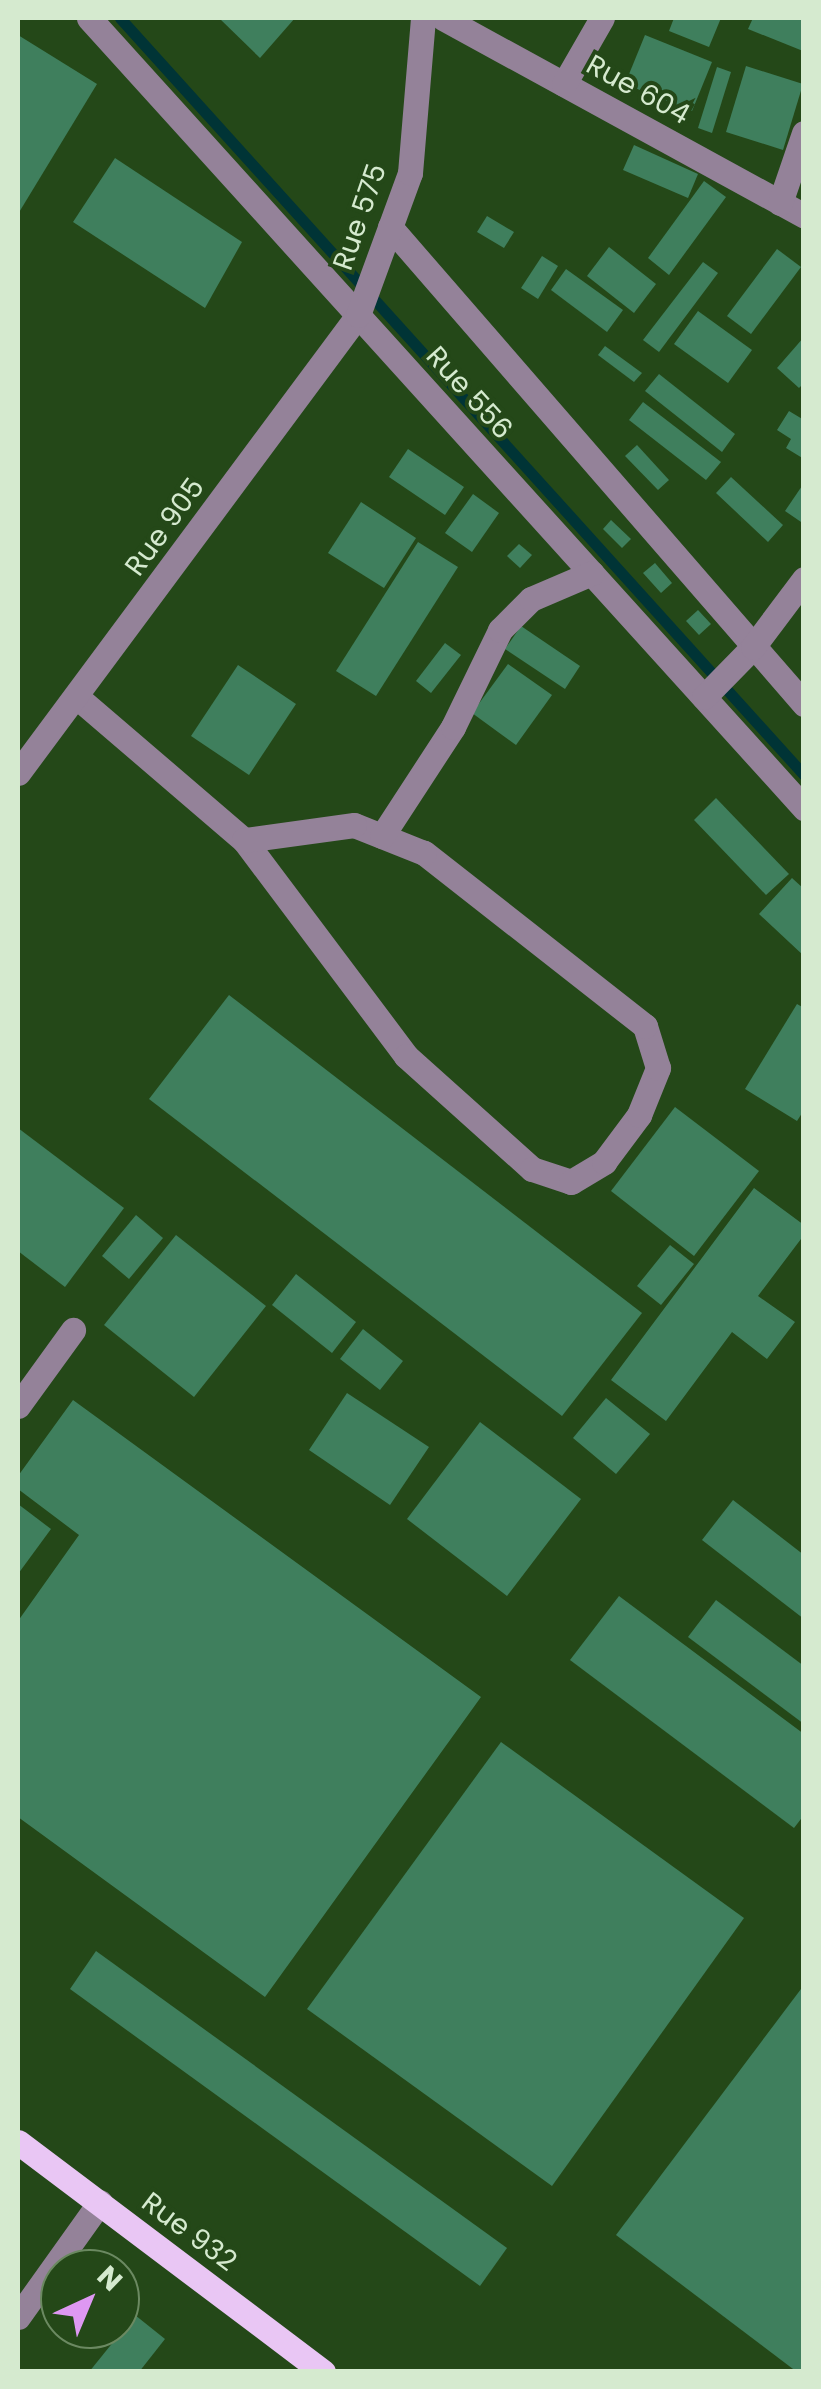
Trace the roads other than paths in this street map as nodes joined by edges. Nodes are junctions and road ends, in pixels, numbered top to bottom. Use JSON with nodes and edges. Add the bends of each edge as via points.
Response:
{"nodes":[{"id":1,"x":89,"y":18,"type":"edge"},
{"id":2,"x":424,"y":18,"type":"edge"},
{"id":3,"x":443,"y":18,"type":"edge"},
{"id":4,"x":602,"y":18,"type":"edge"},
{"id":5,"x":564,"y":84,"type":"junction"},
{"id":6,"x":804,"y":134,"type":"edge"},
{"id":7,"x":780,"y":203,"type":"junction"},
{"id":8,"x":804,"y":216,"type":"edge"},
{"id":9,"x":390,"y":227,"type":"junction"},
{"id":10,"x":361,"y":306,"type":"junction"},
{"id":11,"x":592,"y":574,"type":"junction"},
{"id":12,"x":804,"y":579,"type":"edge"},
{"id":13,"x":753,"y":647,"type":"junction"},
{"id":14,"x":716,"y":685,"type":"junction"},
{"id":15,"x":77,"y":696,"type":"junction"},
{"id":16,"x":804,"y":704,"type":"edge"},
{"id":17,"x":18,"y":772,"type":"edge"},
{"id":18,"x":804,"y":808,"type":"edge"},
{"id":19,"x":382,"y":836,"type":"junction"},
{"id":20,"x":244,"y":840,"type":"junction"},
{"id":21,"x":73,"y":1330,"type":"dead end"},
{"id":22,"x":18,"y":1406,"type":"edge"},
{"id":23,"x":18,"y":2142,"type":"edge"},
{"id":24,"x":100,"y":2202,"type":"junction"},
{"id":25,"x":18,"y":2317,"type":"edge"},
{"id":26,"x":323,"y":2372,"type":"edge"}],
"edges":[{"from":1,"to":10,"type":"street","name":"Rue 556"},
{"from":2,"to":9,"type":"street","name":"Rue 575","via":[[410,173]]},
{"from":3,"to":5,"type":"street","name":"Rue 604"},
{"from":4,"to":5,"type":"street"},
{"from":5,"to":7,"type":"street","name":"Rue 604"},
{"from":6,"to":7,"type":"street"},
{"from":7,"to":8,"type":"street","name":"Rue 604"},
{"from":9,"to":10,"type":"street","name":"Rue 575"},
{"from":9,"to":13,"type":"street"},
{"from":10,"to":11,"type":"street","name":"Rue 556"},
{"from":10,"to":15,"type":"street","name":"Rue 905"},
{"from":11,"to":14,"type":"street","name":"Rue 556"},
{"from":11,"to":19,"type":"street","via":[[531,599],[500,630],[453,726]]},
{"from":12,"to":13,"type":"street"},
{"from":13,"to":14,"type":"street"},
{"from":13,"to":16,"type":"street"},
{"from":14,"to":18,"type":"street","name":"Rue 556"},
{"from":15,"to":17,"type":"street","name":"Rue 905"},
{"from":15,"to":20,"type":"street"},
{"from":19,"to":20,"type":"street","via":[[354,825]]},
{"from":19,"to":20,"type":"street","via":[[424,853],[645,1026],[658,1068],[639,1115],[604,1162],[571,1182],[532,1169],[462,1107],[406,1056]]},
{"from":21,"to":22,"type":"street"},
{"from":23,"to":24,"type":"main road","name":"Rue 932"},
{"from":24,"to":25,"type":"street"},
{"from":24,"to":26,"type":"main road","name":"Rue 932"}]}
